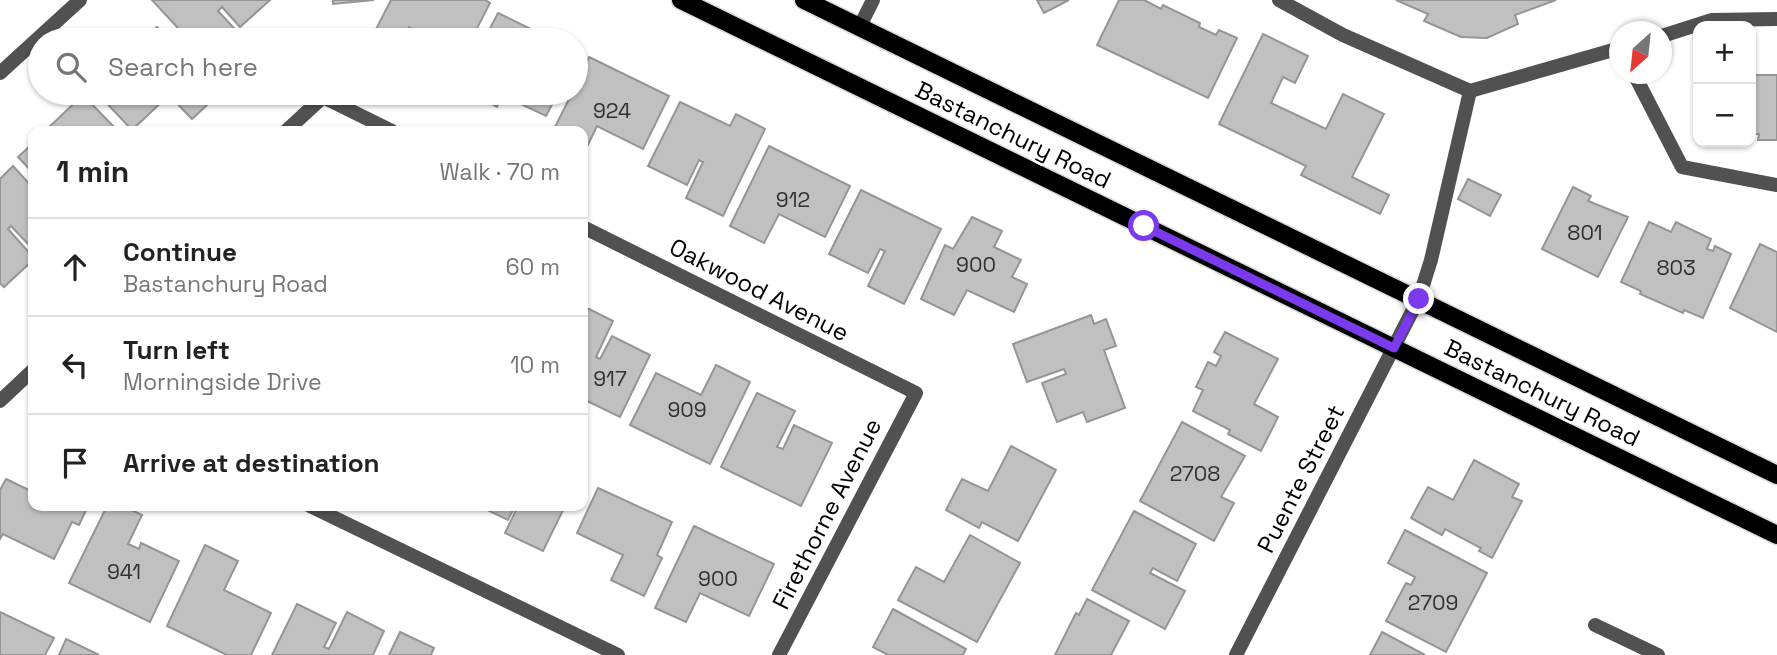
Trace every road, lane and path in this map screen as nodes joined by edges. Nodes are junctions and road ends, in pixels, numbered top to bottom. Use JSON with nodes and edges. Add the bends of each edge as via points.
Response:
{"nodes":[{"id":1,"x":80,"y":0,"type":"edge"},
{"id":2,"x":804,"y":0,"type":"edge"},
{"id":3,"x":873,"y":0,"type":"edge"},
{"id":4,"x":1279,"y":0,"type":"edge"},
{"id":5,"x":693,"y":3,"type":"edge"},
{"id":6,"x":1777,"y":19,"type":"edge"},
{"id":7,"x":859,"y":27,"type":"junction"},
{"id":8,"x":49,"y":28,"type":"edge"},
{"id":9,"x":1672,"y":33,"type":"edge"},
{"id":10,"x":28,"y":47,"type":"edge"},
{"id":11,"x":1609,"y":51,"type":"edge"},
{"id":12,"x":0,"y":73,"type":"edge"},
{"id":13,"x":1639,"y":84,"type":"edge"},
{"id":14,"x":1470,"y":91,"type":"junction"},
{"id":15,"x":314,"y":105,"type":"edge"},
{"id":16,"x":339,"y":105,"type":"edge"},
{"id":17,"x":291,"y":126,"type":"edge"},
{"id":18,"x":382,"y":126,"type":"edge"},
{"id":19,"x":1777,"y":184,"type":"edge"},
{"id":20,"x":588,"y":229,"type":"edge"},
{"id":21,"x":1419,"y":299,"type":"junction"},
{"id":22,"x":1394,"y":348,"type":"junction"},
{"id":23,"x":28,"y":376,"type":"edge"},
{"id":24,"x":916,"y":393,"type":"joint"},
{"id":25,"x":0,"y":401,"type":"edge"},
{"id":26,"x":1777,"y":475,"type":"edge"},
{"id":27,"x":320,"y":511,"type":"edge"},
{"id":28,"x":1777,"y":535,"type":"edge"},
{"id":29,"x":1595,"y":625,"type":"dead end"},
{"id":30,"x":618,"y":655,"type":"edge"},
{"id":31,"x":779,"y":655,"type":"edge"},
{"id":32,"x":1236,"y":655,"type":"edge"},
{"id":33,"x":1658,"y":655,"type":"edge"}],
"edges":[{"from":1,"to":8,"type":"street"},
{"from":2,"to":7,"type":"main road","name":"Bastanchury Road"},
{"from":3,"to":7,"type":"street"},
{"from":4,"to":14,"type":"street","via":[[1343,35]]},
{"from":5,"to":22,"type":"main road","name":"Bastanchury Road"},
{"from":6,"to":9,"type":"street","via":[[1712,20]]},
{"from":7,"to":21,"type":"main road","name":"Bastanchury Road"},
{"from":10,"to":12,"type":"street"},
{"from":11,"to":14,"type":"street"},
{"from":13,"to":19,"type":"street","via":[[1682,167]]},
{"from":14,"to":21,"type":"street","name":"Puente Street"},
{"from":15,"to":17,"type":"street"},
{"from":16,"to":18,"type":"street"},
{"from":20,"to":24,"type":"street","name":"Oakwood Avenue"},
{"from":21,"to":22,"type":"street","name":"Puente Street"},
{"from":21,"to":26,"type":"main road","name":"Bastanchury Road"},
{"from":22,"to":28,"type":"main road","name":"Bastanchury Road"},
{"from":22,"to":32,"type":"street","name":"Puente Street"},
{"from":23,"to":25,"type":"street"},
{"from":24,"to":31,"type":"street","name":"Firethorne Avenue"},
{"from":27,"to":30,"type":"street"},
{"from":29,"to":33,"type":"street"}]}
